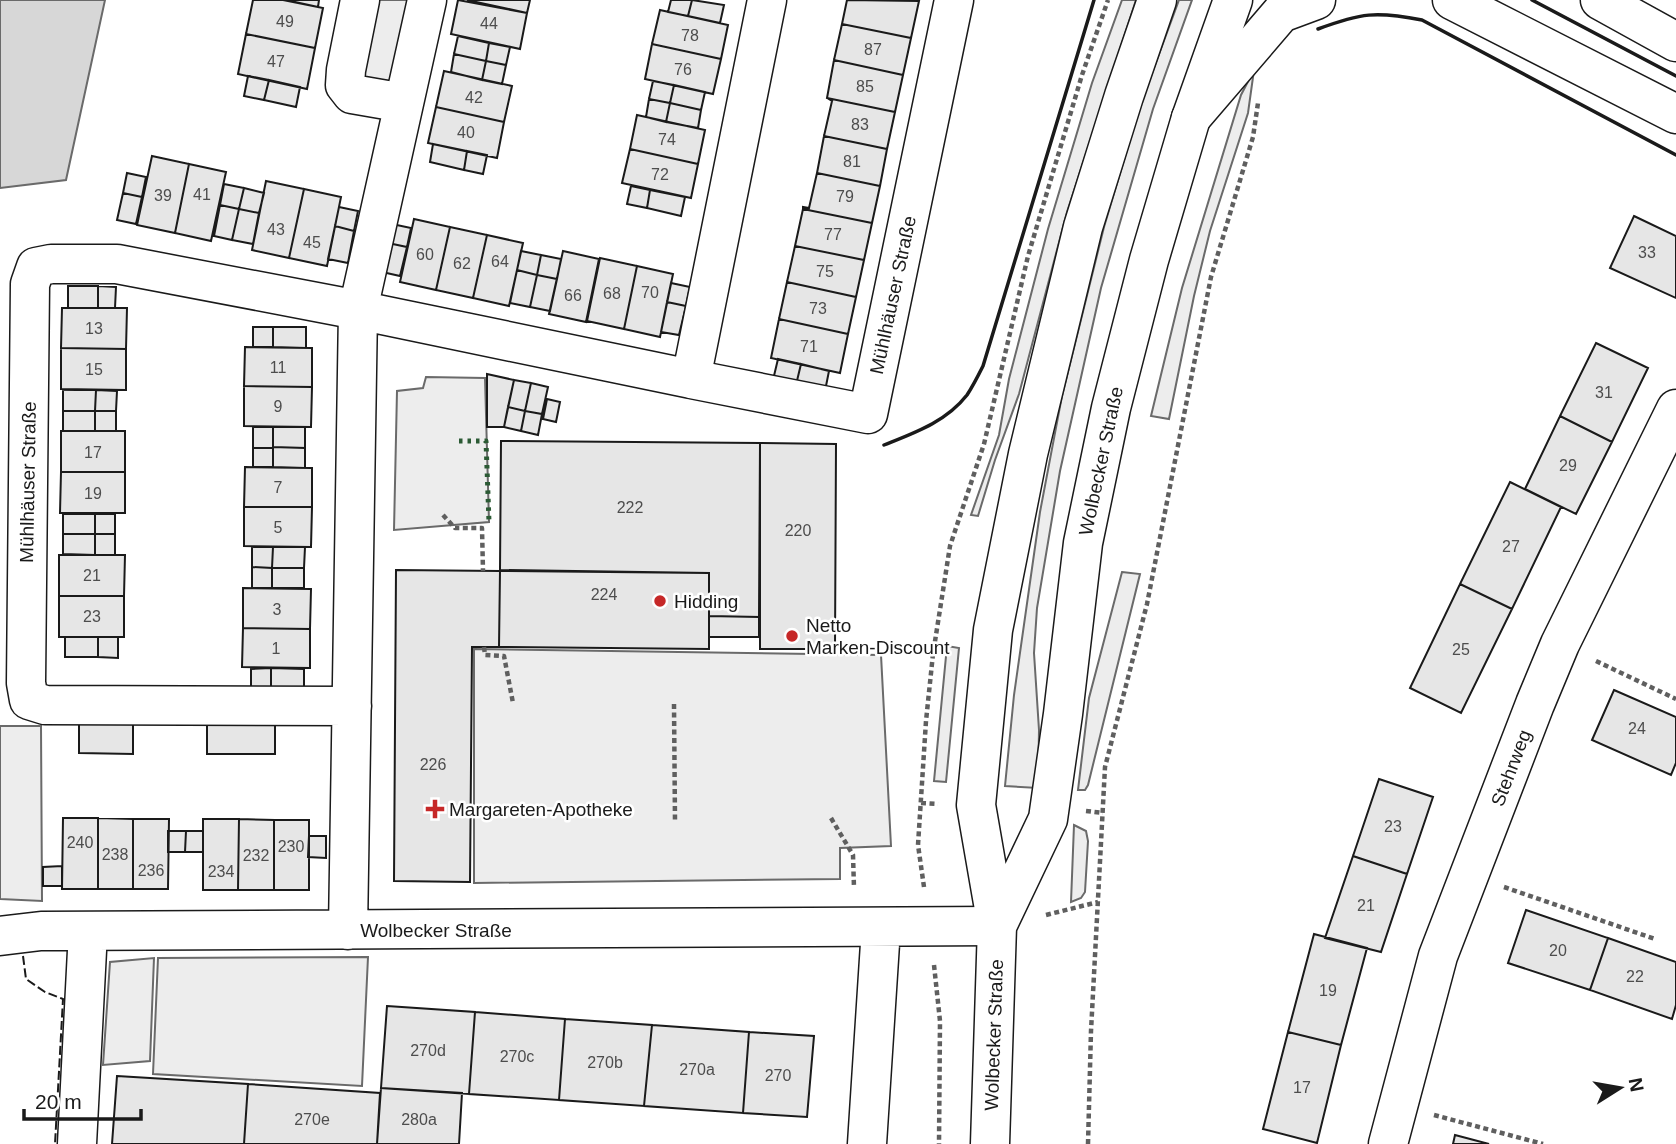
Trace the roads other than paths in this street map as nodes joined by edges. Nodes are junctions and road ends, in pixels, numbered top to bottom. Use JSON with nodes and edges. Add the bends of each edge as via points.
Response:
{"nodes":[{"id":1,"x":360,"y":0,"type":"edge"},
{"id":2,"x":427,"y":0,"type":"edge"},
{"id":3,"x":767,"y":0,"type":"edge"},
{"id":4,"x":954,"y":0,"type":"edge"},
{"id":5,"x":1157,"y":0,"type":"edge"},
{"id":6,"x":1233,"y":0,"type":"edge"},
{"id":7,"x":1316,"y":0,"type":"edge"},
{"id":8,"x":1452,"y":0,"type":"edge"},
{"id":9,"x":1600,"y":0,"type":"edge"},
{"id":10,"x":1676,"y":42,"type":"edge"},
{"id":11,"x":404,"y":103,"type":"junction"},
{"id":12,"x":1676,"y":114,"type":"edge"},
{"id":13,"x":1191,"y":118,"type":"junction"},
{"id":14,"x":358,"y":310,"type":"junction"},
{"id":15,"x":691,"y":379,"type":"junction"},
{"id":16,"x":1676,"y":408,"type":"edge"},
{"id":17,"x":352,"y":706,"type":"junction"},
{"id":18,"x":997,"y":926,"type":"junction"},
{"id":19,"x":868,"y":928,"type":"junction"},
{"id":20,"x":348,"y":930,"type":"junction"},
{"id":21,"x":88,"y":931,"type":"junction"},
{"id":22,"x":0,"y":936,"type":"edge"},
{"id":23,"x":78,"y":1144,"type":"edge"},
{"id":24,"x":867,"y":1144,"type":"edge"},
{"id":25,"x":990,"y":1144,"type":"edge"},
{"id":26,"x":1388,"y":1144,"type":"edge"}],
"edges":[{"from":1,"to":11,"type":"main road","via":[[345,85],[352,94]]},
{"from":2,"to":11,"type":"main road"},
{"from":3,"to":15,"type":"main road"},
{"from":4,"to":15,"type":"main road","name":"Mühlhäuser Straße","via":[[868,414]]},
{"from":5,"to":18,"type":"main road","name":"Wolbecker Straße","via":[[1083,227],[1028,454],[993,630],[976,805]]},
{"from":6,"to":13,"type":"main road","name":"Wolbecker Straße"},
{"from":7,"to":13,"type":"main road","via":[[1281,13]]},
{"from":8,"to":12,"type":"main road"},
{"from":9,"to":10,"type":"main road"},
{"from":11,"to":14,"type":"main road"},
{"from":13,"to":18,"type":"main road","name":"Wolbecker Straße","via":[[1149,260],[1083,542],[1048,819]]},
{"from":14,"to":15,"type":"main road","name":"Mühlhäuser Straße"},
{"from":14,"to":17,"type":"main road"},
{"from":14,"to":17,"type":"main road","name":"Mühlhäuser Straße","via":[[117,264],[36,267],[30,284],[29,700],[46,705]]},
{"from":16,"to":26,"type":"main road","name":"Stehrweg","via":[[1560,643],[1535,704],[1438,956]]},
{"from":17,"to":20,"type":"main road"},
{"from":18,"to":19,"type":"main road","name":"Wolbecker Straße"},
{"from":18,"to":25,"type":"main road","name":"Wolbecker Straße"},
{"from":19,"to":20,"type":"main road","name":"Wolbecker Straße"},
{"from":19,"to":24,"type":"main road"},
{"from":20,"to":21,"type":"main road","name":"Wolbecker Straße"},
{"from":21,"to":22,"type":"main road","name":"Wolbecker Straße"},
{"from":21,"to":23,"type":"main road"}]}
